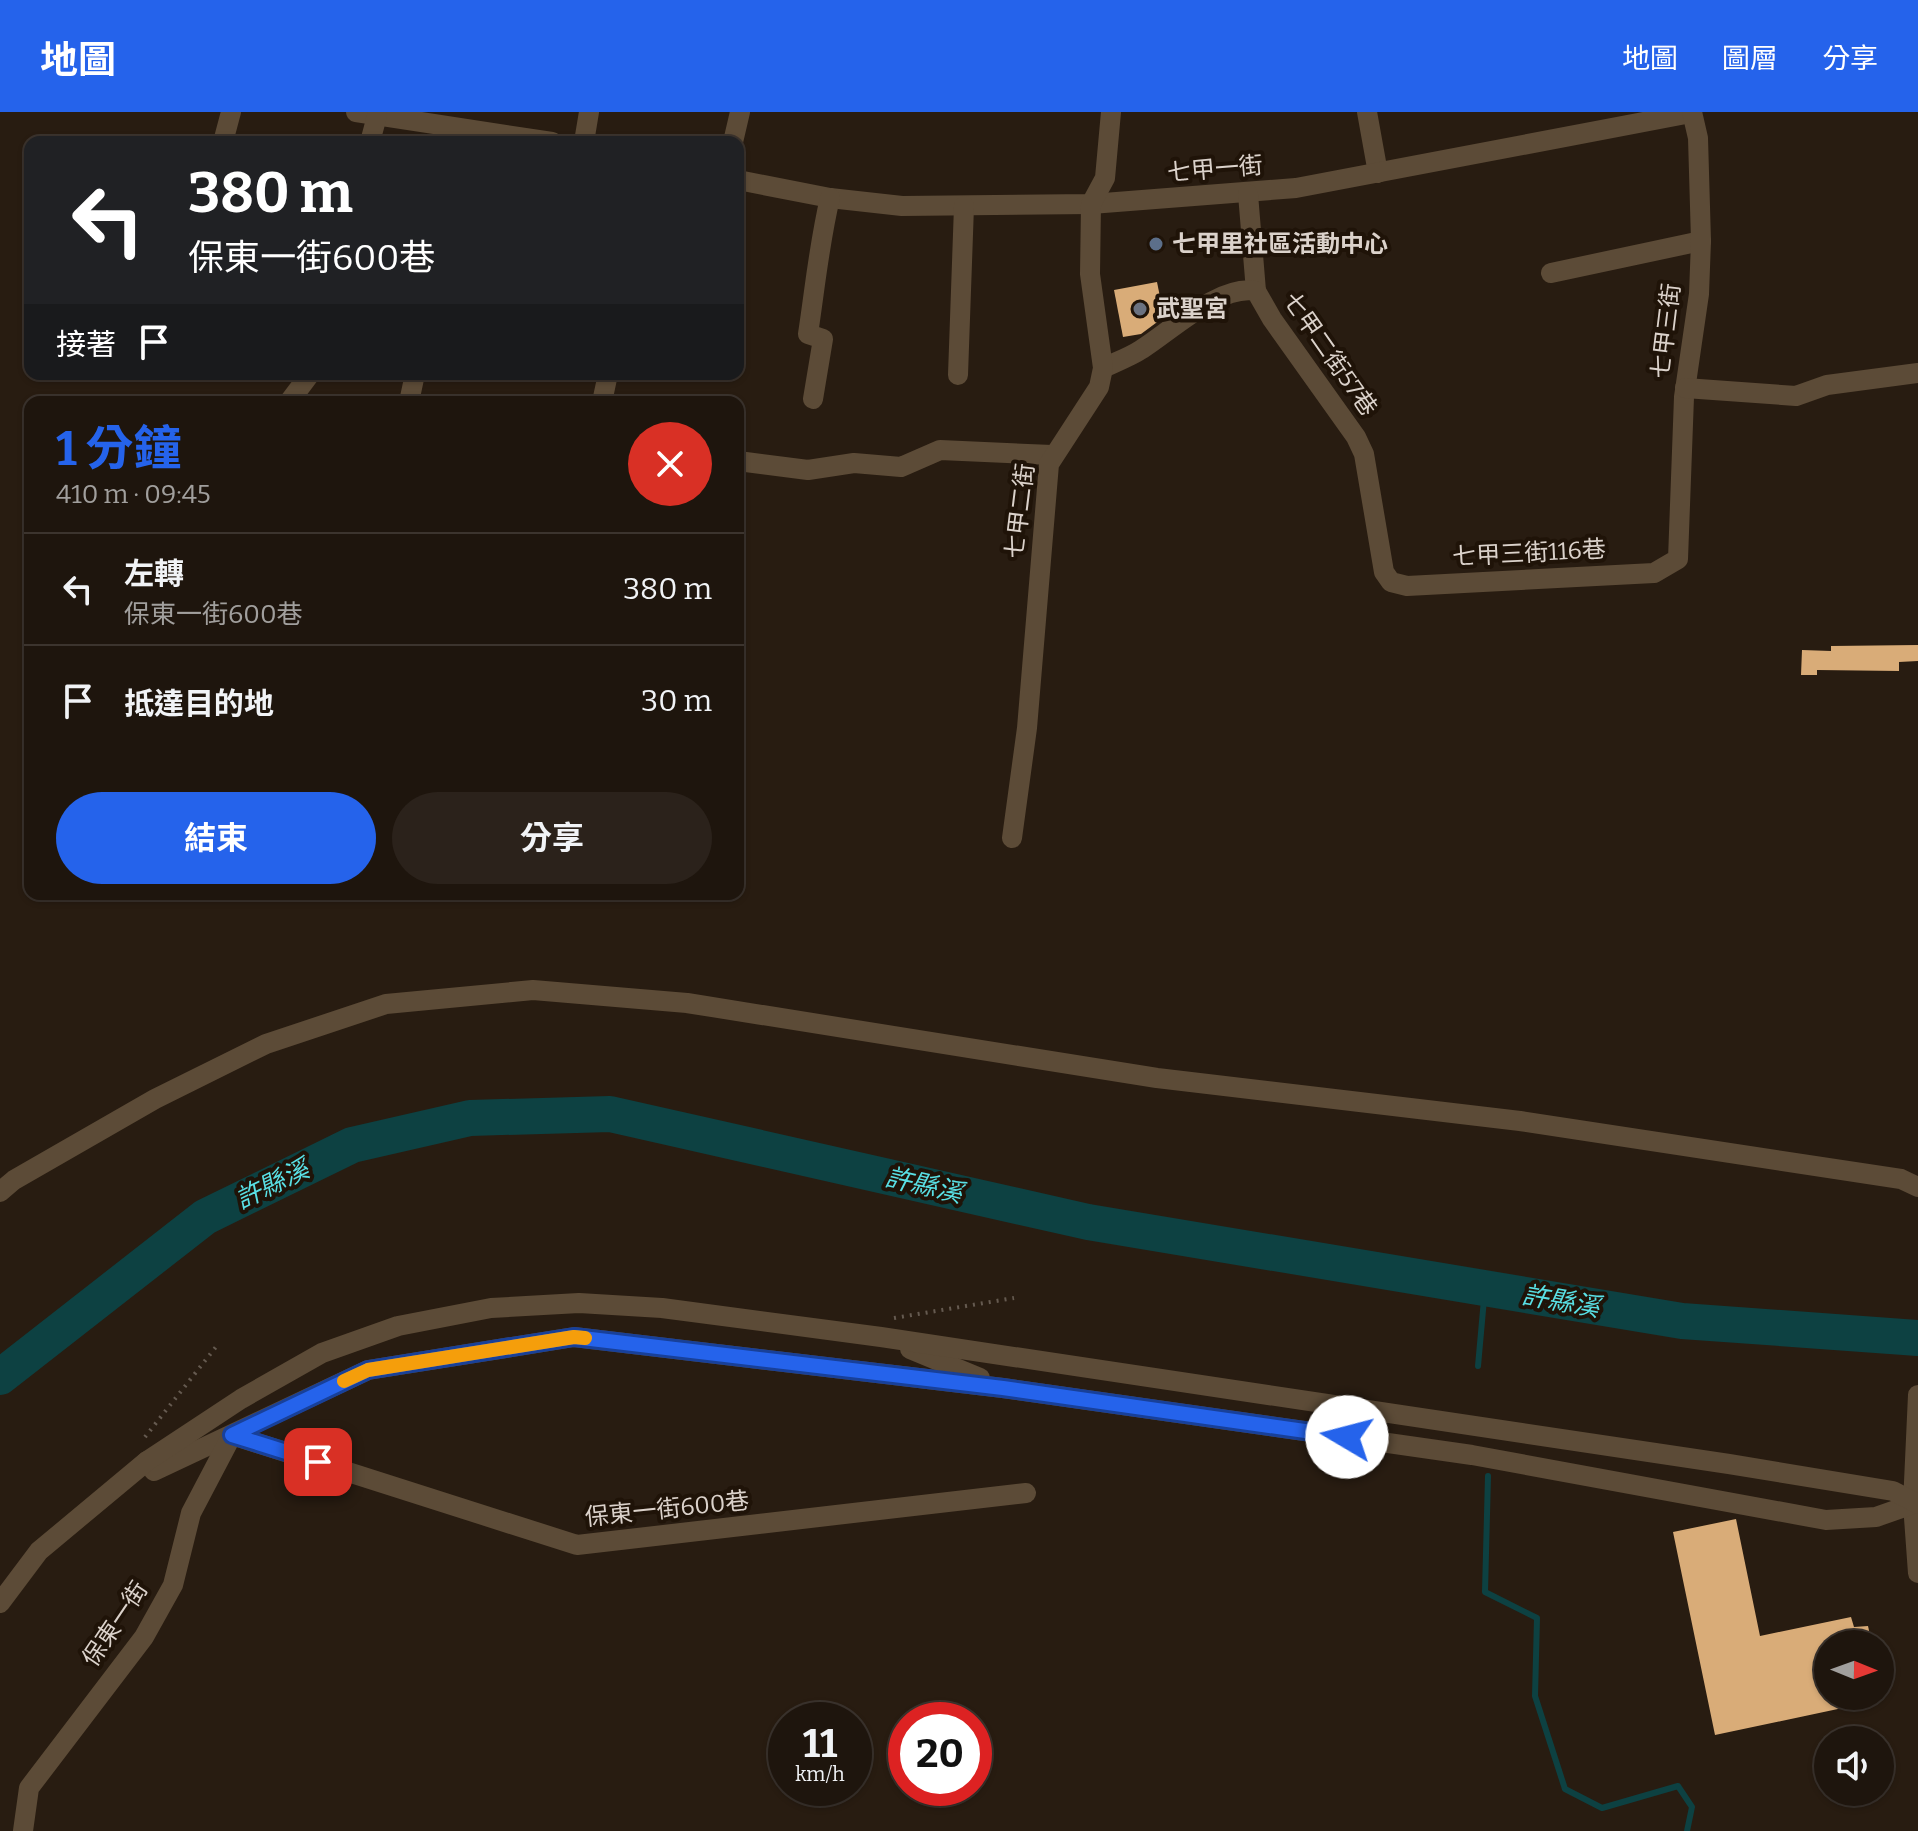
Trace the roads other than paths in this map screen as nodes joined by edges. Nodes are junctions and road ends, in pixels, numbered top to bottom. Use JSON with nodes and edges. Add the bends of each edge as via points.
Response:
{"nodes":[{"id":1,"x":231,"y":112,"type":"edge"},
{"id":2,"x":589,"y":112,"type":"edge"},
{"id":3,"x":740,"y":112,"type":"edge"},
{"id":4,"x":1111,"y":112,"type":"edge"},
{"id":5,"x":1367,"y":112,"type":"edge"},
{"id":6,"x":1691,"y":113,"type":"edge"},
{"id":7,"x":366,"y":114,"type":"edge"},
{"id":8,"x":469,"y":135,"type":"edge"},
{"id":9,"x":225,"y":136,"type":"edge"},
{"id":10,"x":369,"y":136,"type":"edge"},
{"id":11,"x":585,"y":136,"type":"edge"},
{"id":12,"x":734,"y":136,"type":"edge"},
{"id":13,"x":1378,"y":173,"type":"junction"},
{"id":14,"x":744,"y":181,"type":"edge"},
{"id":15,"x":1248,"y":194,"type":"junction"},
{"id":16,"x":830,"y":198,"type":"junction"},
{"id":17,"x":1091,"y":204,"type":"junction"},
{"id":18,"x":964,"y":206,"type":"junction"},
{"id":19,"x":1701,"y":241,"type":"junction"},
{"id":20,"x":1551,"y":273,"type":"dead end"},
{"id":21,"x":1256,"y":291,"type":"junction"},
{"id":22,"x":1103,"y":368,"type":"junction"},
{"id":23,"x":1918,"y":373,"type":"edge"},
{"id":24,"x":958,"y":375,"type":"dead end"},
{"id":25,"x":1685,"y":388,"type":"junction"},
{"id":26,"x":813,"y":399,"type":"dead end"},
{"id":27,"x":1052,"y":455,"type":"junction"},
{"id":28,"x":744,"y":462,"type":"edge"},
{"id":29,"x":1678,"y":559,"type":"joint"},
{"id":30,"x":1384,"y":572,"type":"joint"},
{"id":31,"x":1012,"y":838,"type":"dead end"},
{"id":32,"x":1918,"y":1187,"type":"edge"},
{"id":33,"x":0,"y":1192,"type":"edge"},
{"id":34,"x":881,"y":1337,"type":"junction"},
{"id":35,"x":1003,"y":1388,"type":"junction"},
{"id":36,"x":1918,"y":1395,"type":"edge"},
{"id":37,"x":232,"y":1435,"type":"junction"},
{"id":38,"x":147,"y":1461,"type":"junction"},
{"id":39,"x":1026,"y":1493,"type":"dead end"},
{"id":40,"x":1915,"y":1504,"type":"edge"},
{"id":41,"x":1918,"y":1573,"type":"edge"},
{"id":42,"x":0,"y":1603,"type":"edge"},
{"id":43,"x":23,"y":1831,"type":"edge"}],
"edges":[{"from":1,"to":9,"type":"street"},
{"from":2,"to":11,"type":"street"},
{"from":3,"to":12,"type":"street"},
{"from":4,"to":17,"type":"street","via":[[1105,178]]},
{"from":5,"to":13,"type":"street"},
{"from":6,"to":13,"type":"street","name":"七甲一街"},
{"from":6,"to":19,"type":"street","name":"七甲三街","via":[[1698,138]]},
{"from":7,"to":8,"type":"street"},
{"from":7,"to":10,"type":"street"},
{"from":13,"to":15,"type":"street","name":"七甲一街"},
{"from":14,"to":16,"type":"street","name":"七甲一街"},
{"from":15,"to":17,"type":"street","name":"七甲一街"},
{"from":15,"to":21,"type":"street"},
{"from":16,"to":18,"type":"street","name":"七甲一街"},
{"from":16,"to":26,"type":"street","via":[[816,259],[808,334],[823,339]]},
{"from":17,"to":18,"type":"street","name":"七甲一街"},
{"from":17,"to":22,"type":"street","via":[[1090,274]]},
{"from":18,"to":24,"type":"street"},
{"from":19,"to":20,"type":"street"},
{"from":19,"to":25,"type":"street","name":"七甲三街"},
{"from":21,"to":22,"type":"street","name":"七甲二街57巷","via":[[1243,288],[1199,309],[1139,351]]},
{"from":21,"to":30,"type":"street","name":"七甲二街57巷","via":[[1364,454]]},
{"from":22,"to":27,"type":"street","name":"七甲二街","via":[[1099,387]]},
{"from":23,"to":25,"type":"street","via":[[1827,385],[1796,396]]},
{"from":25,"to":29,"type":"street","name":"七甲三街"},
{"from":27,"to":28,"type":"street","via":[[940,450],[901,467],[854,463],[808,470]]},
{"from":27,"to":31,"type":"street","name":"七甲二街"},
{"from":29,"to":30,"type":"street","name":"七甲三街116巷","via":[[1654,573],[1407,586],[1391,582]]},
{"from":32,"to":33,"type":"street","via":[[1901,1179],[1520,1121],[1157,1078],[687,1003],[533,990],[386,1004],[266,1044],[155,1099]]},
{"from":34,"to":35,"type":"street"},
{"from":34,"to":38,"type":"street","via":[[662,1308],[579,1303],[491,1308],[398,1326],[322,1353]]},
{"from":34,"to":40,"type":"street","via":[[1729,1464],[1893,1491]]},
{"from":35,"to":37,"type":"street","via":[[574,1337],[368,1370]]},
{"from":35,"to":40,"type":"street","via":[[1472,1455],[1826,1520],[1876,1517]]},
{"from":36,"to":40,"type":"street"},
{"from":37,"to":38,"type":"street","via":[[154,1471]]},
{"from":37,"to":39,"type":"street","name":"保東一街600巷","via":[[577,1545]]},
{"from":37,"to":43,"type":"street","name":"保東一街","via":[[191,1513],[173,1585],[144,1637],[29,1788]]},
{"from":38,"to":42,"type":"street","via":[[39,1551]]},
{"from":40,"to":41,"type":"street"}]}
